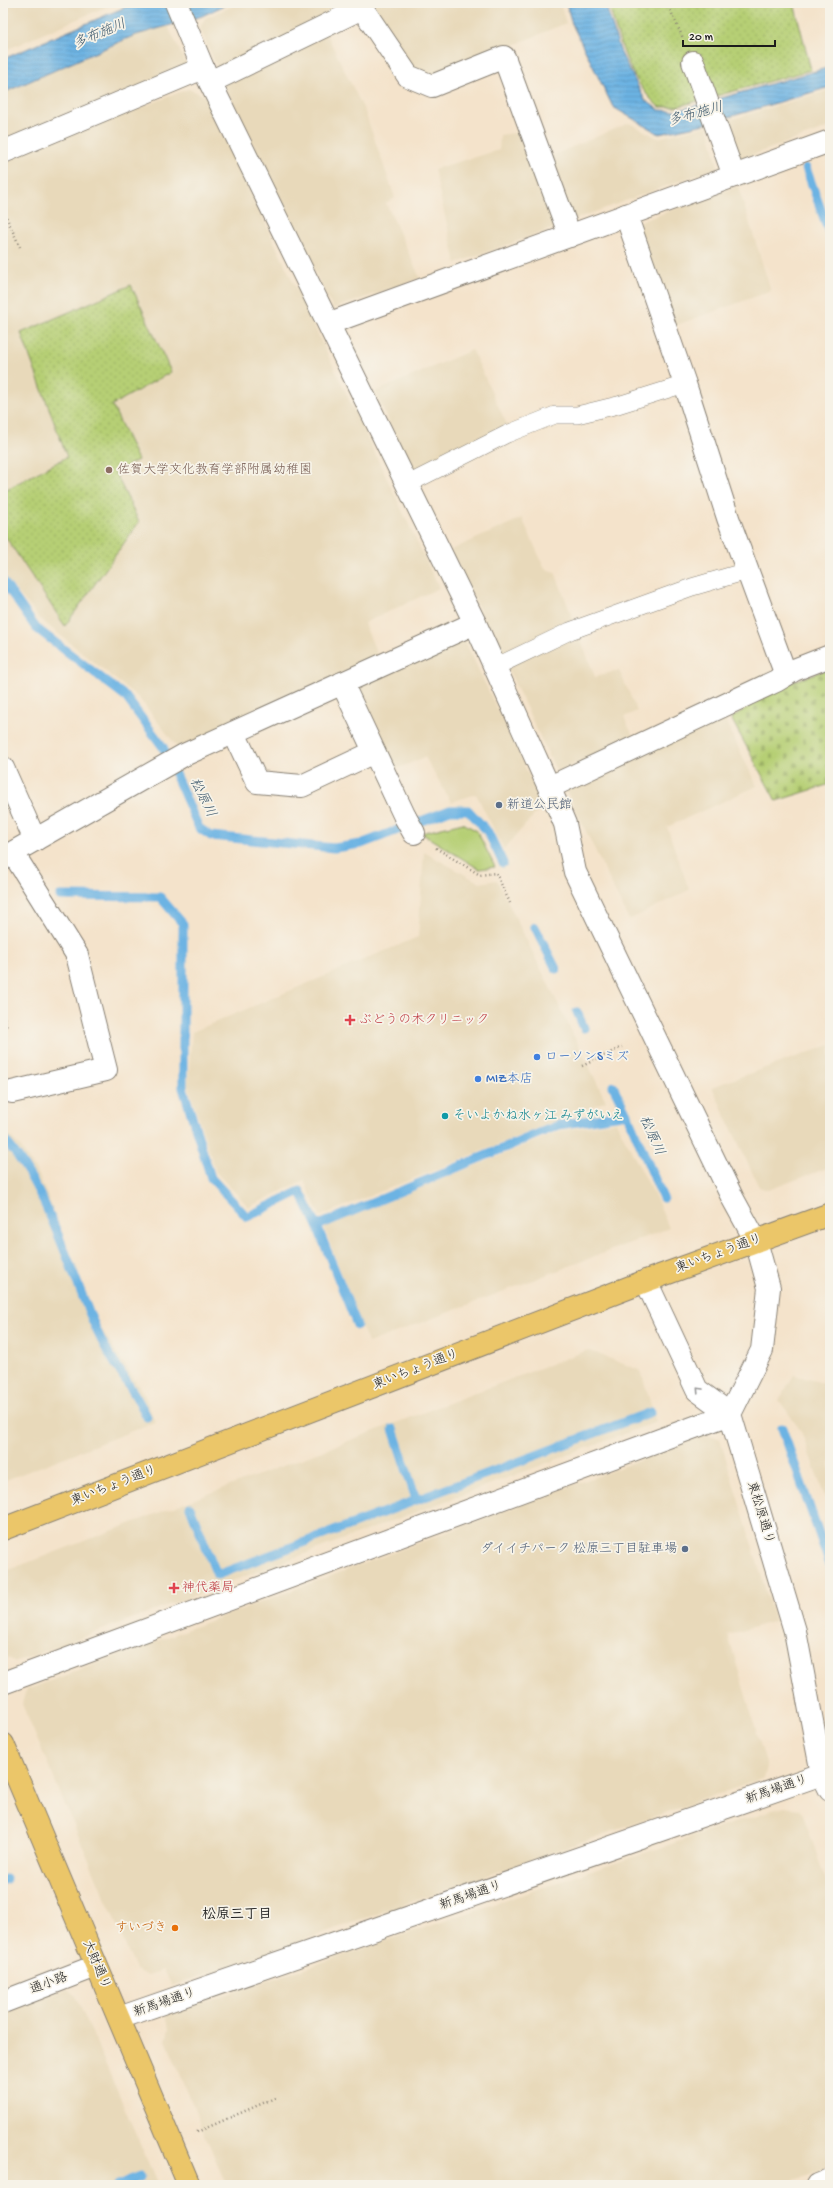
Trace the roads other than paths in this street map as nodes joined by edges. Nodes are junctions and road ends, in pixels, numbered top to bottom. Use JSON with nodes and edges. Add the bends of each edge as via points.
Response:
{"nodes":[{"id":1,"x":176,"y":3,"type":"edge"},
{"id":2,"x":693,"y":62,"type":"road end"},
{"id":3,"x":206,"y":75,"type":"junction"},
{"id":4,"x":830,"y":141,"type":"edge"},
{"id":5,"x":3,"y":152,"type":"edge"},
{"id":6,"x":734,"y":176,"type":"junction"},
{"id":7,"x":626,"y":215,"type":"junction"},
{"id":8,"x":570,"y":236,"type":"junction"},
{"id":9,"x":330,"y":323,"type":"junction"},
{"id":10,"x":685,"y":384,"type":"junction"},
{"id":11,"x":408,"y":484,"type":"junction"},
{"id":12,"x":747,"y":571,"type":"junction"},
{"id":13,"x":475,"y":623,"type":"junction"},
{"id":14,"x":830,"y":656,"type":"edge"},
{"id":15,"x":495,"y":667,"type":"junction"},
{"id":16,"x":786,"y":675,"type":"junction"},
{"id":17,"x":342,"y":683,"type":"junction"},
{"id":18,"x":234,"y":733,"type":"junction"},
{"id":19,"x":374,"y":752,"type":"junction"},
{"id":20,"x":3,"y":768,"type":"edge"},
{"id":21,"x":550,"y":787,"type":"junction"},
{"id":22,"x":409,"y":825,"type":"road end"},
{"id":23,"x":35,"y":840,"type":"junction"},
{"id":24,"x":8,"y":856,"type":"edge"},
{"id":25,"x":12,"y":1092,"type":"dead end"},
{"id":26,"x":830,"y":1214,"type":"edge"},
{"id":27,"x":756,"y":1241,"type":"junction"},
{"id":28,"x":646,"y":1281,"type":"junction"},
{"id":29,"x":730,"y":1414,"type":"junction"},
{"id":30,"x":3,"y":1529,"type":"edge"},
{"id":31,"x":3,"y":1683,"type":"edge"},
{"id":32,"x":3,"y":1744,"type":"edge"},
{"id":33,"x":826,"y":1782,"type":"edge"},
{"id":34,"x":96,"y":1966,"type":"junction"},
{"id":35,"x":3,"y":2002,"type":"edge"},
{"id":36,"x":119,"y":2018,"type":"junction"},
{"id":37,"x":830,"y":2180,"type":"edge"},
{"id":38,"x":189,"y":2185,"type":"edge"},
{"id":39,"x":818,"y":2185,"type":"edge"}],
"edges":[{"from":1,"to":3,"type":"street"},
{"from":2,"to":6,"type":"street"},
{"from":3,"to":5,"type":"street"},
{"from":3,"to":8,"type":"street","via":[[362,8],[408,76],[432,86],[504,57]]},
{"from":3,"to":9,"type":"street"},
{"from":4,"to":6,"type":"street"},
{"from":6,"to":7,"type":"street"},
{"from":7,"to":8,"type":"street"},
{"from":7,"to":10,"type":"street"},
{"from":8,"to":9,"type":"street"},
{"from":9,"to":11,"type":"street"},
{"from":10,"to":11,"type":"lane","via":[[584,413],[555,415],[507,434]]},
{"from":10,"to":12,"type":"street"},
{"from":11,"to":13,"type":"street"},
{"from":12,"to":15,"type":"lane","via":[[692,587],[570,631]]},
{"from":12,"to":16,"type":"street"},
{"from":13,"to":15,"type":"street"},
{"from":13,"to":17,"type":"street"},
{"from":14,"to":16,"type":"street"},
{"from":15,"to":21,"type":"street"},
{"from":16,"to":21,"type":"street"},
{"from":17,"to":18,"type":"street"},
{"from":17,"to":19,"type":"street"},
{"from":18,"to":19,"type":"street","via":[[257,782],[302,786]]},
{"from":18,"to":23,"type":"street","via":[[184,755]]},
{"from":19,"to":22,"type":"street"},
{"from":20,"to":23,"type":"street"},
{"from":21,"to":27,"type":"street","via":[[565,824],[575,872],[733,1199]]},
{"from":23,"to":24,"type":"street"},
{"from":24,"to":25,"type":"street","via":[[76,955],[106,1070]]},
{"from":26,"to":27,"type":"main road","name":"東いちょう通り"},
{"from":27,"to":28,"type":"main road","name":"東いちょう通り"},
{"from":27,"to":29,"type":"street","via":[[769,1288],[762,1350]]},
{"from":29,"to":28,"type":"street","one_way":true,"via":[[697,1390]]},
{"from":28,"to":30,"type":"main road","name":"東いちょう通り"},
{"from":29,"to":31,"type":"street"},
{"from":29,"to":33,"type":"street","name":"東松原通り","via":[[795,1631]]},
{"from":32,"to":34,"type":"main road","name":"大財通り"},
{"from":33,"to":36,"type":"street","name":"新馬場通り"},
{"from":34,"to":35,"type":"street","name":"通小路"},
{"from":34,"to":36,"type":"main road","name":"大財通り"},
{"from":36,"to":38,"type":"main road","name":"大財通り"},
{"from":37,"to":39,"type":"street"}]}
